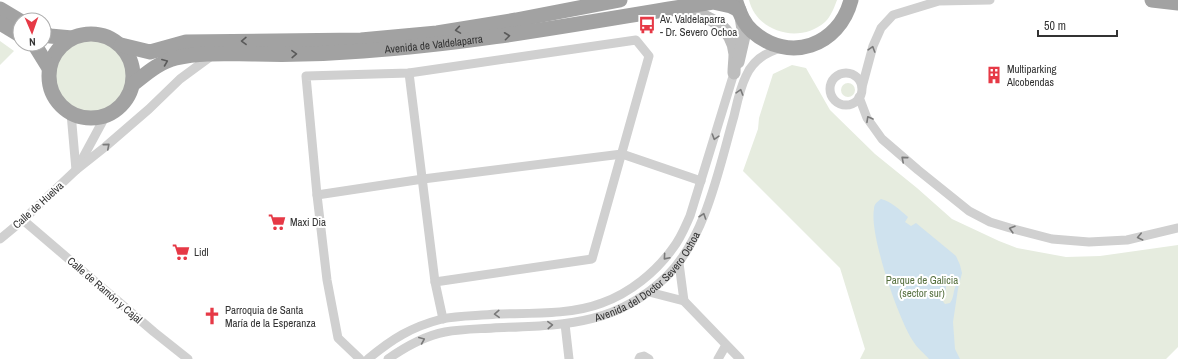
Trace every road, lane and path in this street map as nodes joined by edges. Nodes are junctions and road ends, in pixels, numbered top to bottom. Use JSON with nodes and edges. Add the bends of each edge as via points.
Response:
{"nodes":[{"id":1,"x":579,"y":0,"type":"edge"},
{"id":2,"x":620,"y":0,"type":"edge"},
{"id":3,"x":862,"y":0,"type":"edge"},
{"id":4,"x":990,"y":0,"type":"edge"},
{"id":5,"x":1152,"y":0,"type":"edge"},
{"id":6,"x":1178,"y":3,"type":"edge"},
{"id":7,"x":850,"y":6,"type":"edge"},
{"id":8,"x":681,"y":7,"type":"junction"},
{"id":9,"x":738,"y":8,"type":"edge"},
{"id":10,"x":0,"y":10,"type":"edge"},
{"id":11,"x":566,"y":10,"type":"junction"},
{"id":12,"x":12,"y":17,"type":"edge"},
{"id":13,"x":0,"y":23,"type":"edge"},
{"id":14,"x":12,"y":29,"type":"edge"},
{"id":15,"x":52,"y":36,"type":"edge"},
{"id":16,"x":72,"y":38,"type":"junction"},
{"id":17,"x":121,"y":45,"type":"junction"},
{"id":18,"x":784,"y":47,"type":"junction"},
{"id":19,"x":40,"y":52,"type":"edge"},
{"id":20,"x":215,"y":53,"type":"junction"},
{"id":21,"x":49,"y":68,"type":"junction"},
{"id":22,"x":410,"y":73,"type":"junction"},
{"id":23,"x":734,"y":73,"type":"junction"},
{"id":24,"x":133,"y":84,"type":"junction"},
{"id":25,"x":862,"y":87,"type":"junction"},
{"id":26,"x":860,"y":97,"type":"junction"},
{"id":27,"x":71,"y":113,"type":"junction"},
{"id":28,"x":106,"y":115,"type":"junction"},
{"id":29,"x":622,"y":154,"type":"junction"},
{"id":30,"x":76,"y":170,"type":"junction"},
{"id":31,"x":423,"y":179,"type":"junction"},
{"id":32,"x":701,"y":181,"type":"junction"},
{"id":33,"x":317,"y":195,"type":"junction"},
{"id":34,"x":23,"y":220,"type":"junction"},
{"id":35,"x":1178,"y":228,"type":"edge"},
{"id":36,"x":0,"y":239,"type":"edge"},
{"id":37,"x":679,"y":263,"type":"junction"},
{"id":38,"x":435,"y":282,"type":"junction"},
{"id":39,"x":649,"y":292,"type":"junction"},
{"id":40,"x":684,"y":301,"type":"junction"},
{"id":41,"x":443,"y":319,"type":"junction"},
{"id":42,"x":565,"y":324,"type":"junction"},
{"id":43,"x":726,"y":345,"type":"junction"},
{"id":44,"x":188,"y":359,"type":"edge"},
{"id":45,"x":360,"y":359,"type":"edge"},
{"id":46,"x":368,"y":359,"type":"edge"},
{"id":47,"x":388,"y":359,"type":"edge"},
{"id":48,"x":569,"y":359,"type":"edge"},
{"id":49,"x":639,"y":359,"type":"edge"},
{"id":50,"x":649,"y":359,"type":"edge"},
{"id":51,"x":718,"y":359,"type":"edge"},
{"id":52,"x":740,"y":359,"type":"edge"}],
"edges":[{"from":1,"to":11,"type":"street"},
{"from":2,"to":11,"type":"highway","name":"Avenida de Valdelaparra"},
{"from":3,"to":7,"type":"highway"},
{"from":25,"to":4,"type":"street","one_way":true,"via":[[873,46],[881,28],[892,14],[939,1]]},
{"from":5,"to":6,"type":"highway"},
{"from":7,"to":18,"type":"highway","via":[[838,28],[822,41],[803,47]]},
{"from":8,"to":9,"type":"highway","name":"Avenida de Valdelaparra","via":[[713,2]]},
{"from":20,"to":8,"type":"highway","name":"Avenida de Valdelaparra","one_way":true,"via":[[276,54],[411,47],[522,34]]},
{"from":8,"to":23,"type":"main road","name":"Avenida del Doctor Severo Ochoa","via":[[712,19],[721,26],[730,39],[735,53]]},
{"from":9,"to":18,"type":"highway","via":[[751,30],[766,41]]},
{"from":9,"to":23,"type":"main road","name":"Avenida del Doctor Severo Ochoa","via":[[744,36]]},
{"from":10,"to":12,"type":"highway"},
{"from":11,"to":17,"type":"highway","name":"Avenida de Valdelaparra","one_way":true,"via":[[452,31],[361,40],[186,42],[150,52]]},
{"from":13,"to":14,"type":"highway"},
{"from":15,"to":16,"type":"highway"},
{"from":16,"to":17,"type":"highway","via":[[84,34],[98,34]]},
{"from":16,"to":21,"type":"highway","via":[[53,56]]},
{"from":17,"to":24,"type":"highway","via":[[129,56]]},
{"from":37,"to":18,"type":"street","name":"Avenida del Doctor Severo Ochoa","one_way":true,"via":[[701,223],[746,76],[760,56]]},
{"from":19,"to":21,"type":"highway"},
{"from":24,"to":20,"type":"highway","name":"Avenida de Valdelaparra","one_way":true,"via":[[155,66],[176,58]]},
{"from":30,"to":20,"type":"street","one_way":true,"via":[[116,138],[180,78]]},
{"from":21,"to":27,"type":"highway","via":[[49,82],[53,94],[60,105]]},
{"from":22,"to":29,"type":"street","via":[[636,40],[649,56]]},
{"from":22,"to":31,"type":"street"},
{"from":22,"to":33,"type":"street","via":[[306,76]]},
{"from":23,"to":32,"type":"street","name":"Avenida del Doctor Severo Ochoa","one_way":true},
{"from":24,"to":28,"type":"highway","via":[[128,97],[118,108]]},
{"from":25,"to":26,"type":"street"},
{"from":25,"to":26,"type":"street","via":[[857,78],[848,74],[838,76],[831,84],[831,94],[837,102],[847,105]]},
{"from":35,"to":26,"type":"street","one_way":true,"via":[[1127,240],[1089,242],[1052,239],[990,222],[969,211],[882,140],[867,118]]},
{"from":27,"to":28,"type":"highway","via":[[94,118]]},
{"from":27,"to":30,"type":"street"},
{"from":28,"to":30,"type":"street"},
{"from":29,"to":31,"type":"street"},
{"from":29,"to":32,"type":"street"},
{"from":29,"to":38,"type":"street","via":[[592,259]]},
{"from":30,"to":34,"type":"street","name":"Calle de Huelva"},
{"from":31,"to":33,"type":"street"},
{"from":31,"to":38,"type":"street"},
{"from":32,"to":41,"type":"street","name":"Avenida del Doctor Severo Ochoa","one_way":true,"via":[[690,216],[674,248],[641,282],[618,296],[602,304],[575,310]]},
{"from":33,"to":45,"type":"street","via":[[327,280],[338,338]]},
{"from":34,"to":36,"type":"street","name":"Calle de Huelva"},
{"from":34,"to":44,"type":"street","name":"Calle de Ramón y Cajal"},
{"from":37,"to":39,"type":"street","name":"Avenida del Doctor Severo Ochoa"},
{"from":37,"to":40,"type":"street"},
{"from":38,"to":41,"type":"street"},
{"from":39,"to":40,"type":"street"},
{"from":39,"to":42,"type":"street","name":"Avenida del Doctor Severo Ochoa","via":[[608,315]]},
{"from":40,"to":43,"type":"street"},
{"from":41,"to":46,"type":"street","name":"Avenida del Doctor Severo Ochoa","via":[[404,333]]},
{"from":47,"to":42,"type":"street","name":"Avenida del Doctor Severo Ochoa","one_way":true,"via":[[403,348],[444,332]]},
{"from":42,"to":48,"type":"street"},
{"from":43,"to":51,"type":"street"},
{"from":43,"to":52,"type":"street"},
{"from":49,"to":50,"type":"street","via":[[644,356]]}]}
